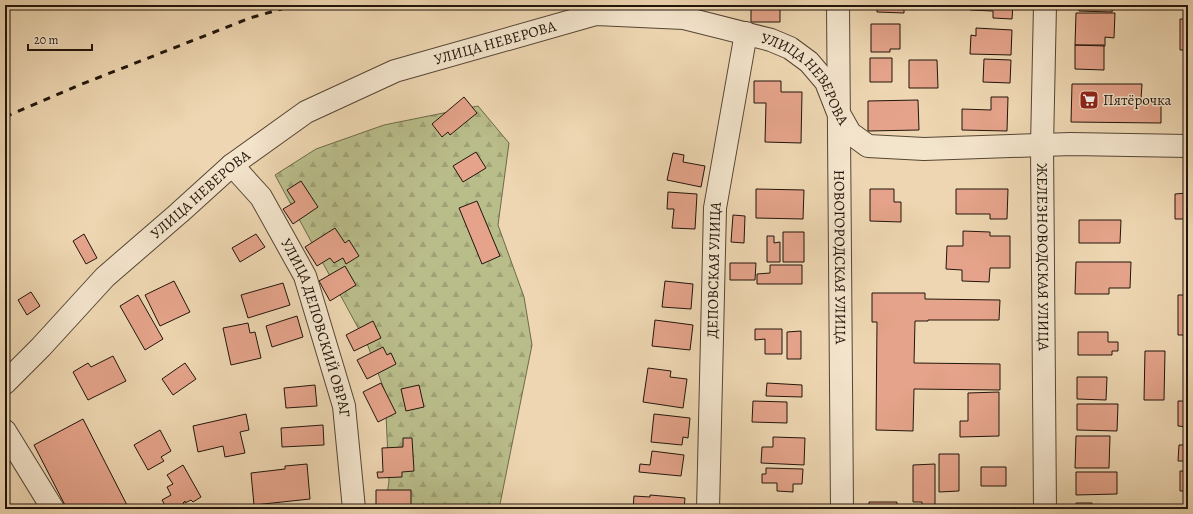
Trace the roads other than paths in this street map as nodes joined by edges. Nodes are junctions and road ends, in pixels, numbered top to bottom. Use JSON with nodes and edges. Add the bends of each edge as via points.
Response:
{"nodes":[{"id":1,"x":838,"y":5,"type":"edge"},
{"id":2,"x":1045,"y":5,"type":"edge"},
{"id":3,"x":746,"y":33,"type":"junction"},
{"id":4,"x":837,"y":110,"type":"junction"},
{"id":5,"x":1042,"y":146,"type":"junction"},
{"id":6,"x":1188,"y":146,"type":"edge"},
{"id":7,"x":232,"y":165,"type":"junction"},
{"id":8,"x":5,"y":383,"type":"edge"},
{"id":9,"x":5,"y":431,"type":"edge"},
{"id":10,"x":53,"y":509,"type":"edge"},
{"id":11,"x":354,"y":509,"type":"edge"},
{"id":12,"x":708,"y":509,"type":"edge"},
{"id":13,"x":842,"y":509,"type":"edge"},
{"id":14,"x":1045,"y":509,"type":"edge"}],
"edges":[{"from":1,"to":4,"type":"street","name":"НОВОГОРОДСКАЯ УЛИЦА"},
{"from":2,"to":5,"type":"street","name":"ЖЕЛЕЗНОВОДСКАЯ УЛИЦА"},
{"from":3,"to":4,"type":"street","name":"УЛИЦА НЕВЕРОВА","via":[[790,48],[809,62],[826,82]]},
{"from":3,"to":7,"type":"street","name":"УЛИЦА НЕВЕРОВА","via":[[684,18],[596,14],[395,71],[306,112]]},
{"from":3,"to":12,"type":"street","name":"ДЕПОВСКАЯ УЛИЦА","via":[[715,208]]},
{"from":4,"to":5,"type":"street","name":"УЛИЦА НЕВЕРОВА","via":[[850,134],[868,146],[924,149]]},
{"from":4,"to":13,"type":"street","name":"НОВОГОРОДСКАЯ УЛИЦА"},
{"from":5,"to":6,"type":"street","name":"УЛИЦА НЕВЕРОВА"},
{"from":5,"to":14,"type":"street","name":"ЖЕЛЕЗНОВОДСКАЯ УЛИЦА"},
{"from":7,"to":8,"type":"street","name":"УЛИЦА НЕВЕРОВА","via":[[105,277]]},
{"from":7,"to":11,"type":"street","name":"УЛИЦА ДЕПОВСКИЙ ОВРАГ","via":[[261,197],[305,276],[344,406]]},
{"from":9,"to":10,"type":"street"}]}
